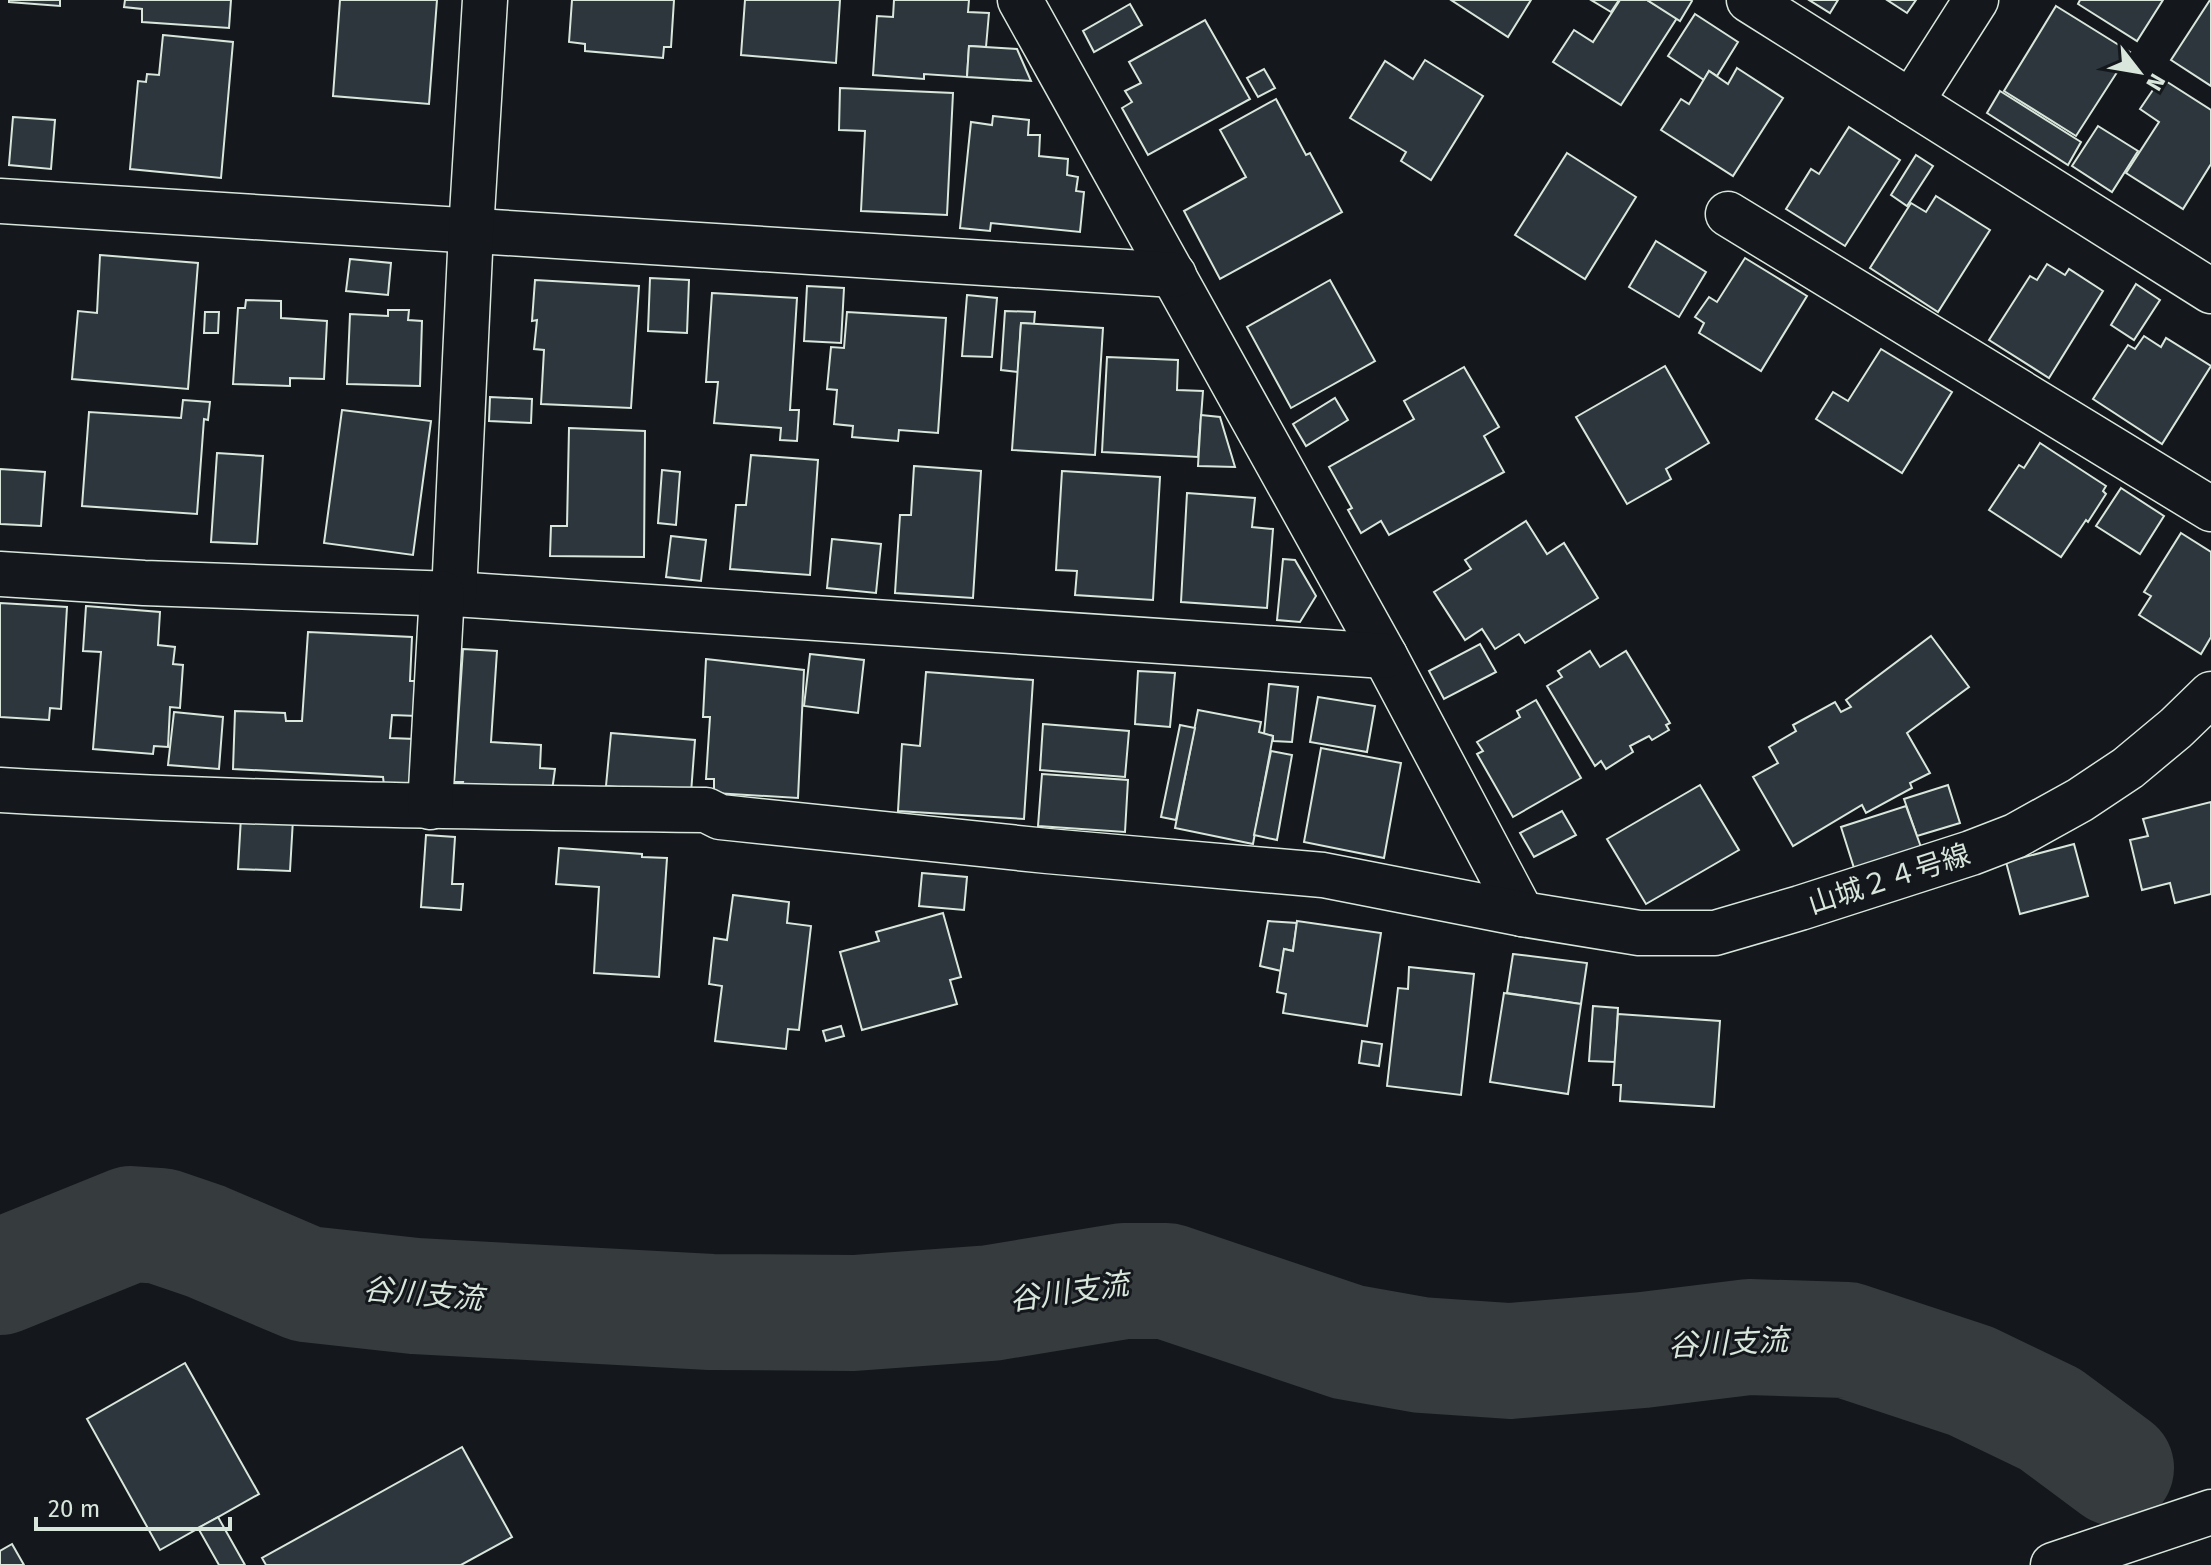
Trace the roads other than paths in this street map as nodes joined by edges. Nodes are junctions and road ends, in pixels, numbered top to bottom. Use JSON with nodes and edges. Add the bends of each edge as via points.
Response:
{"nodes":[{"id":1,"x":485,"y":0,"type":"edge"},
{"id":2,"x":1020,"y":0,"type":"edge"},
{"id":3,"x":1749,"y":0,"type":"edge"},
{"id":4,"x":1976,"y":0,"type":"edge"},
{"id":5,"x":1911,"y":102,"type":"junction"},
{"id":6,"x":0,"y":201,"type":"edge"},
{"id":7,"x":1728,"y":214,"type":"dead end"},
{"id":8,"x":471,"y":231,"type":"junction"},
{"id":9,"x":1174,"y":275,"type":"junction"},
{"id":10,"x":2211,"y":291,"type":"edge"},
{"id":11,"x":2211,"y":509,"type":"edge"},
{"id":12,"x":0,"y":574,"type":"edge"},
{"id":13,"x":448,"y":594,"type":"junction"},
{"id":14,"x":1385,"y":656,"type":"junction"},
{"id":15,"x":2211,"y":694,"type":"edge"},
{"id":16,"x":0,"y":790,"type":"edge"},
{"id":17,"x":430,"y":807,"type":"junction"},
{"id":18,"x":1522,"y":914,"type":"junction"},
{"id":19,"x":2211,"y":1512,"type":"edge"},
{"id":20,"x":2053,"y":1565,"type":"edge"}],
"edges":[{"from":1,"to":8,"type":"street"},
{"from":2,"to":9,"type":"street"},
{"from":3,"to":5,"type":"street"},
{"from":4,"to":5,"type":"street"},
{"from":5,"to":10,"type":"street"},
{"from":6,"to":8,"type":"street"},
{"from":7,"to":11,"type":"street"},
{"from":8,"to":9,"type":"street"},
{"from":8,"to":13,"type":"street"},
{"from":9,"to":14,"type":"street"},
{"from":12,"to":13,"type":"street"},
{"from":13,"to":14,"type":"street"},
{"from":13,"to":17,"type":"street"},
{"from":14,"to":18,"type":"street"},
{"from":15,"to":18,"type":"street","name":"山城２４号線","via":[[2128,768],[2015,836],[1800,908],[1715,933],[1639,933]]},
{"from":16,"to":17,"type":"street","name":"山城２４号線"},
{"from":17,"to":18,"type":"street","name":"山城２４号線","via":[[706,810],[720,817],[1323,875]]},
{"from":19,"to":20,"type":"street"}]}
